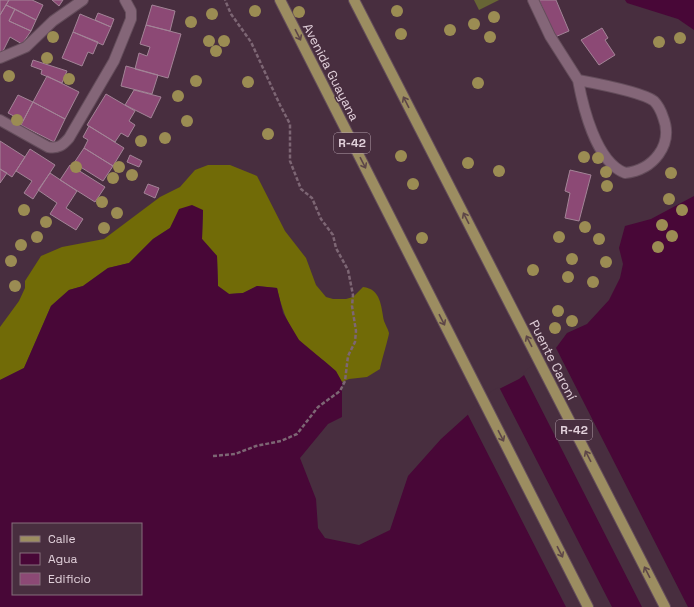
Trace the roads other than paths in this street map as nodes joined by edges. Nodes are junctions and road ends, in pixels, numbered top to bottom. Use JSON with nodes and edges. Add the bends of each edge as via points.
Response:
{"nodes":[{"id":1,"x":83,"y":0,"type":"edge"},
{"id":2,"x":125,"y":0,"type":"edge"},
{"id":3,"x":280,"y":0,"type":"edge"},
{"id":4,"x":354,"y":0,"type":"edge"},
{"id":5,"x":533,"y":0,"type":"edge"},
{"id":6,"x":0,"y":58,"type":"edge"},
{"id":7,"x":578,"y":80,"type":"junction"},
{"id":8,"x":0,"y":120,"type":"edge"},
{"id":9,"x":588,"y":607,"type":"edge"},
{"id":10,"x":665,"y":607,"type":"edge"}],
"edges":[{"from":1,"to":6,"type":"street","via":[[53,21],[26,47]]},
{"from":2,"to":8,"type":"street","via":[[131,11],[131,19],[114,61],[63,145],[48,147]]},
{"from":3,"to":9,"type":"main road","name":"Avenida Guayana","number":"R-42","one_way":true},
{"from":10,"to":4,"type":"main road","name":"Puente Caroní","number":"R-42","one_way":true},
{"from":5,"to":7,"type":"street","via":[[550,36]]},
{"from":7,"to":7,"type":"street","via":[[645,96],[657,104],[664,120],[665,138],[658,155],[651,163],[641,170],[625,173],[614,166],[594,136]]}]}
